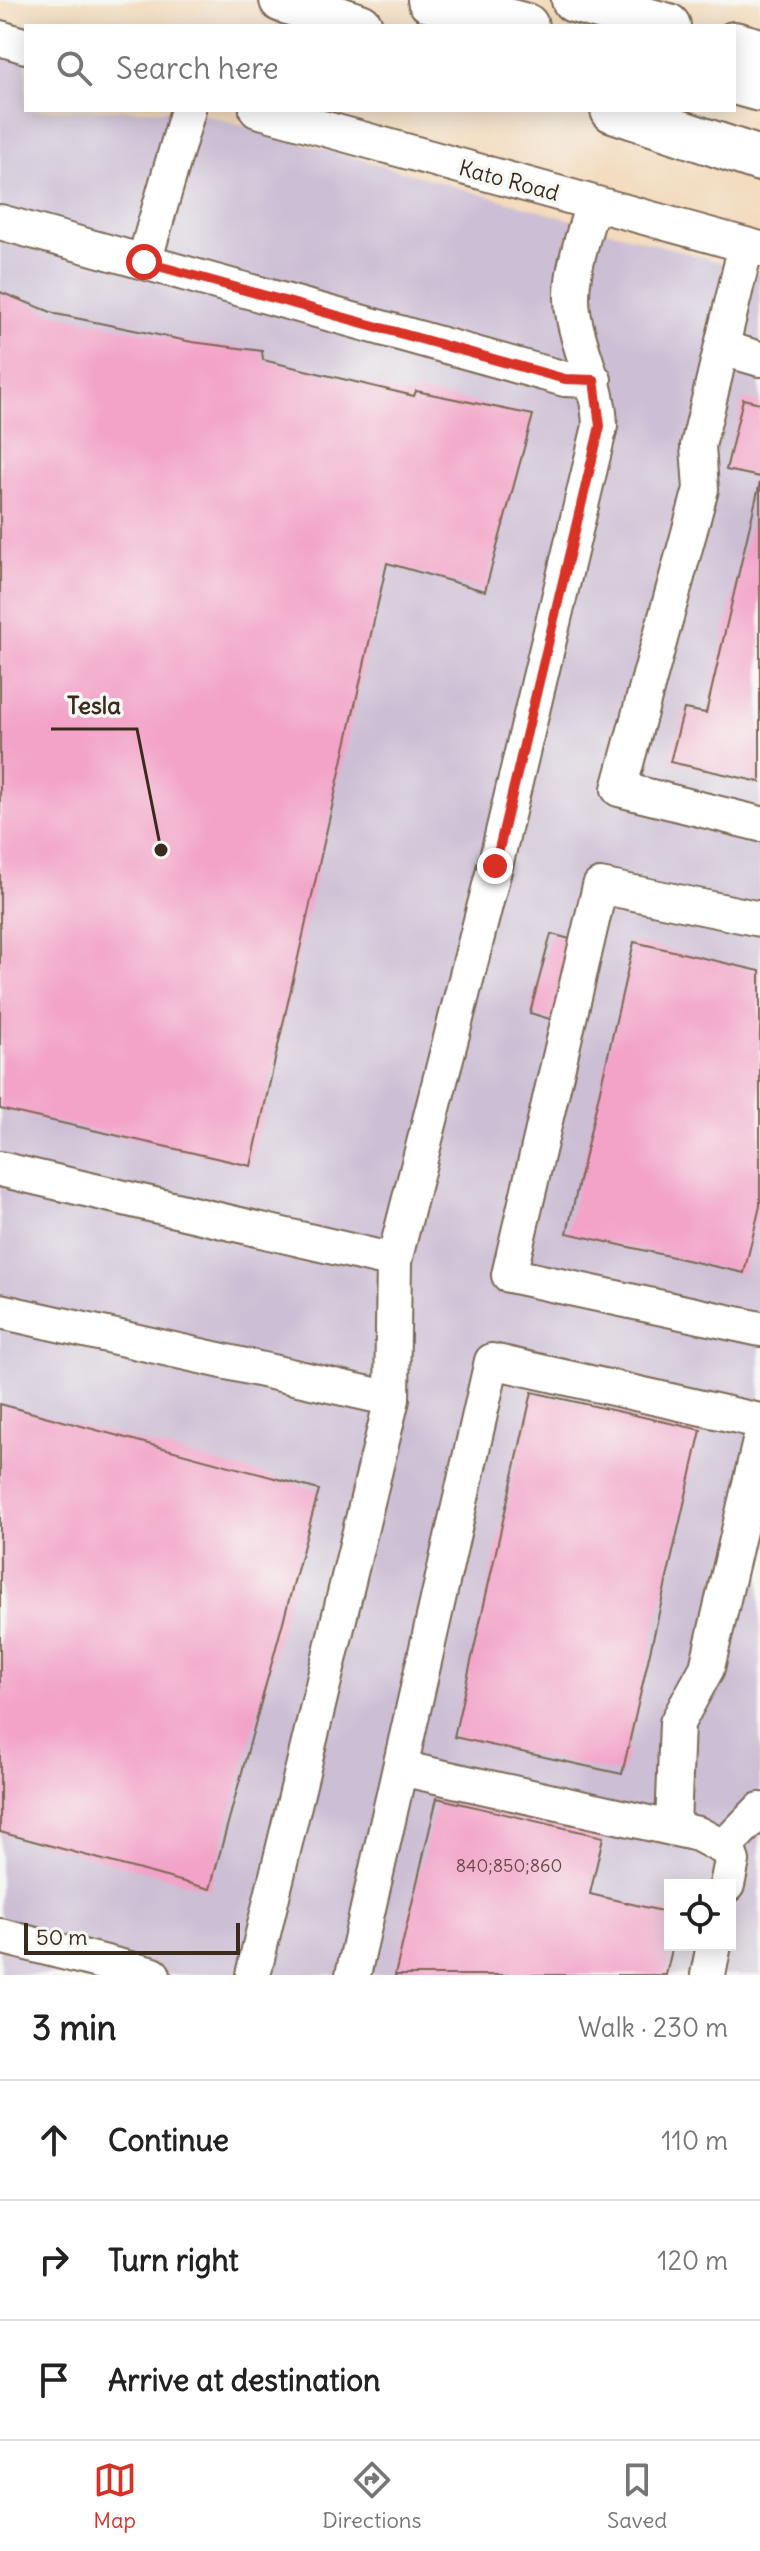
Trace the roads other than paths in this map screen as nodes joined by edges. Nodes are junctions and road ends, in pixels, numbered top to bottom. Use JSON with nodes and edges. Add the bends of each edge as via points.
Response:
{"nodes":[{"id":1,"x":282,"y":0,"type":"edge"},
{"id":2,"x":430,"y":0,"type":"edge"},
{"id":3,"x":574,"y":0,"type":"edge"},
{"id":4,"x":354,"y":24,"type":"edge"},
{"id":5,"x":519,"y":24,"type":"edge"},
{"id":6,"x":661,"y":24,"type":"edge"},
{"id":7,"x":0,"y":38,"type":"edge"},
{"id":8,"x":24,"y":45,"type":"edge"},
{"id":9,"x":736,"y":45,"type":"edge"},
{"id":10,"x":760,"y":51,"type":"edge"},
{"id":11,"x":736,"y":83,"type":"edge"},
{"id":12,"x":760,"y":89,"type":"edge"},
{"id":13,"x":187,"y":112,"type":"edge"},
{"id":14,"x":264,"y":112,"type":"edge"},
{"id":15,"x":619,"y":112,"type":"edge"},
{"id":16,"x":760,"y":159,"type":"edge"},
{"id":17,"x":593,"y":203,"type":"junction"},
{"id":18,"x":0,"y":222,"type":"edge"},
{"id":19,"x":753,"y":247,"type":"edge"},
{"id":20,"x":144,"y":262,"type":"junction"},
{"id":21,"x":722,"y":348,"type":"junction"},
{"id":22,"x":760,"y":359,"type":"edge"},
{"id":23,"x":594,"y":380,"type":"junction"},
{"id":24,"x":760,"y":824,"type":"edge"},
{"id":25,"x":760,"y":919,"type":"edge"},
{"id":26,"x":0,"y":1169,"type":"edge"},
{"id":27,"x":394,"y":1261,"type":"junction"},
{"id":28,"x":0,"y":1311,"type":"edge"},
{"id":29,"x":760,"y":1329,"type":"edge"},
{"id":30,"x":392,"y":1399,"type":"junction"},
{"id":31,"x":760,"y":1421,"type":"edge"},
{"id":32,"x":760,"y":1441,"type":"edge"},
{"id":33,"x":400,"y":1768,"type":"junction"},
{"id":34,"x":760,"y":1810,"type":"edge"},
{"id":35,"x":673,"y":1826,"type":"junction"},
{"id":36,"x":724,"y":1847,"type":"junction"},
{"id":37,"x":728,"y":1879,"type":"edge"},
{"id":38,"x":0,"y":1936,"type":"edge"},
{"id":39,"x":713,"y":1951,"type":"edge"},
{"id":40,"x":153,"y":1975,"type":"edge"},
{"id":41,"x":253,"y":1975,"type":"edge"},
{"id":42,"x":353,"y":1975,"type":"edge"},
{"id":43,"x":708,"y":1975,"type":"edge"}],
"edges":[{"from":1,"to":4,"type":"highway"},
{"from":2,"to":5,"type":"highway"},
{"from":3,"to":6,"type":"highway"},
{"from":7,"to":8,"type":"street"},
{"from":9,"to":10,"type":"highway"},
{"from":11,"to":12,"type":"highway"},
{"from":13,"to":20,"type":"street"},
{"from":14,"to":17,"type":"street","name":"Kato Road"},
{"from":15,"to":16,"type":"highway"},
{"from":17,"to":19,"type":"street","name":"Kato Road"},
{"from":17,"to":23,"type":"street","via":[[572,297],[573,317]]},
{"from":18,"to":20,"type":"street"},
{"from":19,"to":21,"type":"street"},
{"from":20,"to":23,"type":"street","via":[[565,379]]},
{"from":21,"to":22,"type":"street"},
{"from":21,"to":24,"type":"street","via":[[698,446],[701,489],[619,789]]},
{"from":23,"to":27,"type":"street","via":[[600,426]]},
{"from":25,"to":29,"type":"street","via":[[600,886],[509,1275]]},
{"from":26,"to":27,"type":"street"},
{"from":27,"to":30,"type":"street"},
{"from":28,"to":30,"type":"street"},
{"from":30,"to":41,"type":"street"},
{"from":31,"to":33,"type":"street","via":[[492,1361]]},
{"from":32,"to":35,"type":"street","via":[[707,1668],[677,1723]]},
{"from":33,"to":35,"type":"street"},
{"from":33,"to":42,"type":"street"},
{"from":34,"to":36,"type":"street"},
{"from":35,"to":36,"type":"street"},
{"from":36,"to":37,"type":"street","via":[[732,1861]]},
{"from":38,"to":40,"type":"street"},
{"from":39,"to":43,"type":"street"}]}
